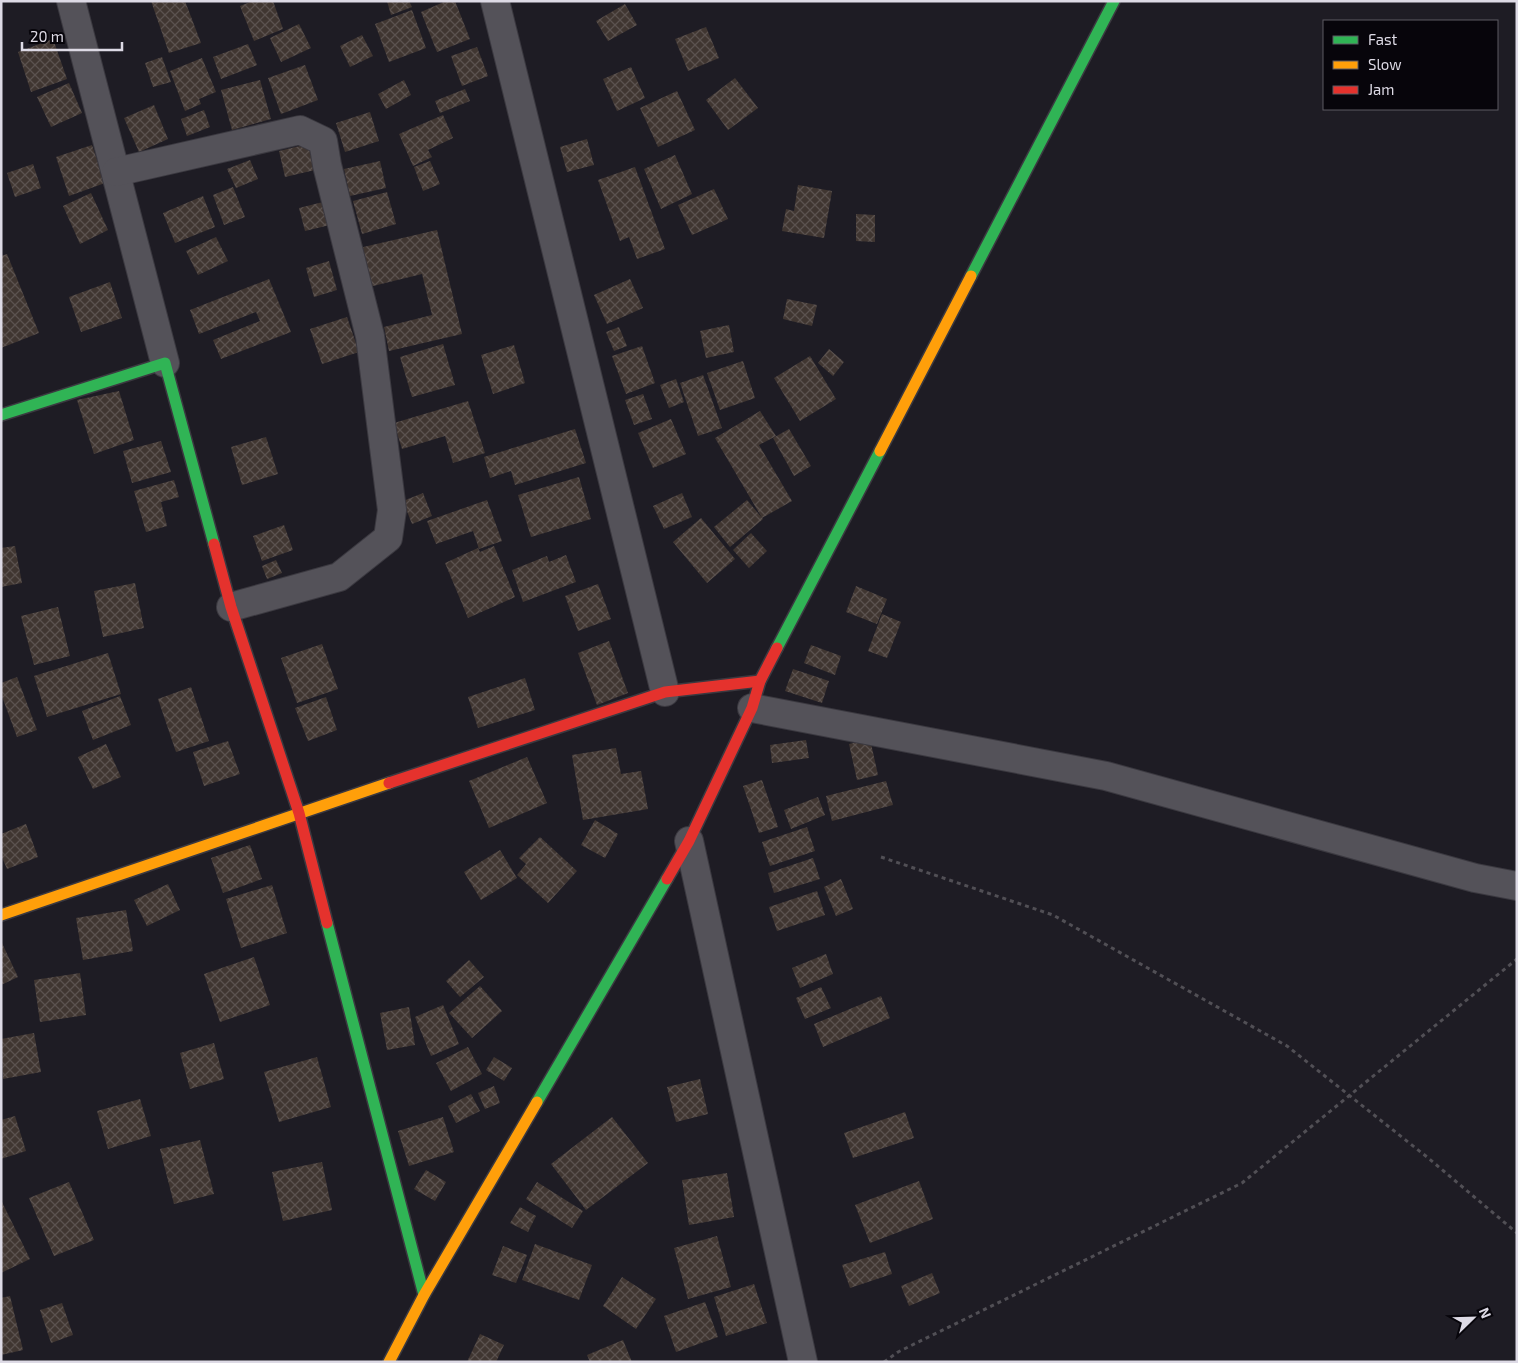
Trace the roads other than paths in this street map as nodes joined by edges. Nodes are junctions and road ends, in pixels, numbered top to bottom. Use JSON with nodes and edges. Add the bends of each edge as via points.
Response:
{"nodes":[{"id":1,"x":71,"y":1,"type":"edge"},
{"id":2,"x":495,"y":1,"type":"edge"},
{"id":3,"x":1114,"y":1,"type":"edge"},
{"id":4,"x":116,"y":172,"type":"junction"},
{"id":5,"x":165,"y":363,"type":"junction"},
{"id":6,"x":1,"y":415,"type":"edge"},
{"id":7,"x":231,"y":606,"type":"junction"},
{"id":8,"x":760,"y":681,"type":"junction"},
{"id":9,"x":666,"y":692,"type":"junction"},
{"id":10,"x":752,"y":708,"type":"junction"},
{"id":11,"x":299,"y":813,"type":"junction"},
{"id":12,"x":689,"y":841,"type":"junction"},
{"id":13,"x":1517,"y":886,"type":"edge"},
{"id":14,"x":1,"y":914,"type":"edge"},
{"id":15,"x":424,"y":1295,"type":"junction"},
{"id":16,"x":388,"y":1362,"type":"edge"},
{"id":17,"x":803,"y":1362,"type":"edge"}],
"edges":[{"from":1,"to":4,"type":"street"},
{"from":2,"to":9,"type":"street"},
{"from":3,"to":8,"type":"street"},
{"from":4,"to":5,"type":"street"},
{"from":4,"to":7,"type":"street","via":[[300,130],[323,141],[326,165],[370,336],[392,510],[388,538],[339,577]]},
{"from":5,"to":6,"type":"street"},
{"from":5,"to":7,"type":"street"},
{"from":7,"to":11,"type":"street"},
{"from":8,"to":9,"type":"street"},
{"from":8,"to":10,"type":"street"},
{"from":9,"to":11,"type":"street"},
{"from":10,"to":12,"type":"street"},
{"from":10,"to":13,"type":"street","via":[[1106,776],[1475,878]]},
{"from":11,"to":14,"type":"street"},
{"from":11,"to":15,"type":"street"},
{"from":12,"to":15,"type":"street"},
{"from":12,"to":17,"type":"street"},
{"from":15,"to":16,"type":"street"}]}
